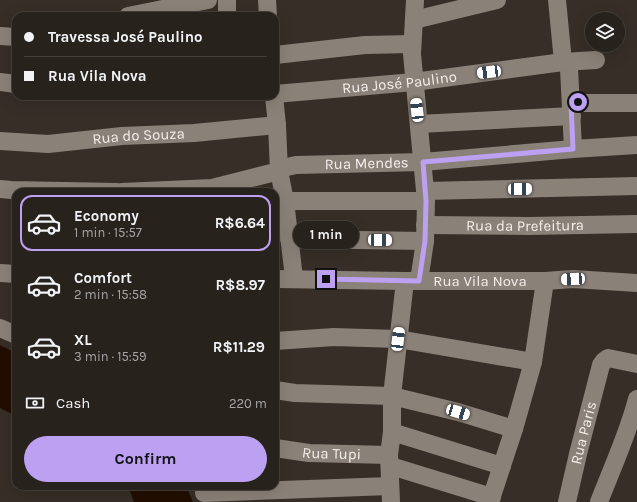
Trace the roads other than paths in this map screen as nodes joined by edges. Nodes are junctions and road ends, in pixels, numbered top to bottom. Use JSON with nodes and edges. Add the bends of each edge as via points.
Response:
{"nodes":[{"id":1,"x":208,"y":0,"type":"edge"},
{"id":2,"x":227,"y":0,"type":"edge"},
{"id":3,"x":267,"y":0,"type":"edge"},
{"id":4,"x":415,"y":0,"type":"edge"},
{"id":5,"x":497,"y":0,"type":"edge"},
{"id":6,"x":557,"y":0,"type":"edge"},
{"id":7,"x":148,"y":12,"type":"edge"},
{"id":8,"x":227,"y":12,"type":"edge"},
{"id":9,"x":268,"y":12,"type":"edge"},
{"id":10,"x":414,"y":20,"type":"junction"},
{"id":11,"x":0,"y":36,"type":"edge"},
{"id":12,"x":12,"y":37,"type":"edge"},
{"id":13,"x":412,"y":44,"type":"junction"},
{"id":14,"x":279,"y":55,"type":"edge"},
{"id":15,"x":596,"y":60,"type":"dead end"},
{"id":16,"x":566,"y":65,"type":"junction"},
{"id":17,"x":0,"y":82,"type":"edge"},
{"id":18,"x":414,"y":82,"type":"junction"},
{"id":19,"x":12,"y":84,"type":"edge"},
{"id":20,"x":279,"y":95,"type":"edge"},
{"id":21,"x":274,"y":100,"type":"edge"},
{"id":22,"x":637,"y":103,"type":"edge"},
{"id":23,"x":572,"y":109,"type":"junction"},
{"id":24,"x":419,"y":124,"type":"junction"},
{"id":25,"x":277,"y":125,"type":"junction"},
{"id":26,"x":0,"y":141,"type":"edge"},
{"id":27,"x":637,"y":145,"type":"edge"},
{"id":28,"x":573,"y":149,"type":"junction"},
{"id":29,"x":423,"y":162,"type":"junction"},
{"id":30,"x":279,"y":171,"type":"junction"},
{"id":31,"x":637,"y":186,"type":"edge"},
{"id":32,"x":219,"y":188,"type":"edge"},
{"id":33,"x":0,"y":189,"type":"edge"},
{"id":34,"x":12,"y":190,"type":"edge"},
{"id":35,"x":425,"y":196,"type":"junction"},
{"id":36,"x":285,"y":201,"type":"junction"},
{"id":37,"x":631,"y":225,"type":"edge"},
{"id":38,"x":425,"y":233,"type":"junction"},
{"id":39,"x":289,"y":238,"type":"junction"},
{"id":40,"x":0,"y":273,"type":"edge"},
{"id":41,"x":12,"y":274,"type":"edge"},
{"id":42,"x":294,"y":278,"type":"junction"},
{"id":43,"x":279,"y":279,"type":"edge"},
{"id":44,"x":545,"y":280,"type":"junction"},
{"id":45,"x":412,"y":281,"type":"junction"},
{"id":46,"x":637,"y":283,"type":"edge"},
{"id":47,"x":0,"y":328,"type":"edge"},
{"id":48,"x":12,"y":333,"type":"edge"},
{"id":49,"x":398,"y":339,"type":"junction"},
{"id":50,"x":279,"y":341,"type":"edge"},
{"id":51,"x":533,"y":362,"type":"junction"},
{"id":52,"x":637,"y":364,"type":"edge"},
{"id":53,"x":279,"y":390,"type":"edge"},
{"id":54,"x":392,"y":396,"type":"junction"},
{"id":55,"x":637,"y":399,"type":"edge"},
{"id":56,"x":514,"y":429,"type":"junction"},
{"id":57,"x":392,"y":432,"type":"junction"},
{"id":58,"x":279,"y":449,"type":"edge"},
{"id":59,"x":390,"y":460,"type":"junction"},
{"id":60,"x":502,"y":466,"type":"junction"},
{"id":61,"x":205,"y":494,"type":"edge"},
{"id":62,"x":391,"y":494,"type":"edge"},
{"id":63,"x":491,"y":499,"type":"edge"},
{"id":64,"x":567,"y":502,"type":"edge"},
{"id":65,"x":599,"y":502,"type":"edge"}],
"edges":[{"from":1,"to":7,"type":"street"},
{"from":2,"to":8,"type":"street"},
{"from":3,"to":9,"type":"street"},
{"from":4,"to":10,"type":"street"},
{"from":5,"to":10,"type":"street"},
{"from":6,"to":16,"type":"street"},
{"from":10,"to":13,"type":"street"},
{"from":11,"to":12,"type":"street"},
{"from":13,"to":14,"type":"street","via":[[365,45]]},
{"from":13,"to":18,"type":"street"},
{"from":15,"to":16,"type":"street","name":"Rua José Paulino"},
{"from":16,"to":18,"type":"street","name":"Rua José Paulino"},
{"from":16,"to":23,"type":"street"},
{"from":17,"to":19,"type":"street"},
{"from":18,"to":20,"type":"street","name":"Rua José Paulino"},
{"from":18,"to":24,"type":"street"},
{"from":21,"to":25,"type":"street"},
{"from":22,"to":23,"type":"street"},
{"from":23,"to":24,"type":"street"},
{"from":23,"to":28,"type":"street"},
{"from":24,"to":29,"type":"street"},
{"from":25,"to":26,"type":"street","name":"Rua do Souza","via":[[48,144]]},
{"from":25,"to":30,"type":"street"},
{"from":27,"to":28,"type":"street","name":"Rua Mendes"},
{"from":28,"to":29,"type":"street","name":"Rua Mendes"},
{"from":29,"to":30,"type":"street","name":"Rua Mendes","via":[[308,164],[287,167]]},
{"from":29,"to":35,"type":"street"},
{"from":30,"to":32,"type":"street","name":"Rua Mendes"},
{"from":30,"to":36,"type":"street"},
{"from":31,"to":35,"type":"street"},
{"from":33,"to":34,"type":"street"},
{"from":35,"to":36,"type":"street"},
{"from":35,"to":38,"type":"street"},
{"from":36,"to":39,"type":"street"},
{"from":37,"to":38,"type":"street","name":"Rua da Prefeitura"},
{"from":38,"to":39,"type":"street","name":"Rua da Prefeitura"},
{"from":38,"to":45,"type":"street"},
{"from":39,"to":42,"type":"street"},
{"from":40,"to":41,"type":"street"},
{"from":42,"to":43,"type":"street","name":"Rua Vila Nova"},
{"from":42,"to":45,"type":"street","name":"Rua Vila Nova"},
{"from":44,"to":45,"type":"street","name":"Rua Vila Nova"},
{"from":44,"to":46,"type":"street","name":"Rua Vila Nova"},
{"from":44,"to":51,"type":"street"},
{"from":45,"to":49,"type":"street"},
{"from":47,"to":48,"type":"street"},
{"from":49,"to":50,"type":"street","via":[[334,337]]},
{"from":49,"to":51,"type":"street"},
{"from":49,"to":54,"type":"street"},
{"from":51,"to":56,"type":"street"},
{"from":52,"to":64,"type":"street","name":"Rua Paris","via":[[608,358],[604,361]]},
{"from":53,"to":54,"type":"street","via":[[308,394]]},
{"from":54,"to":56,"type":"street"},
{"from":54,"to":57,"type":"street"},
{"from":55,"to":65,"type":"street"},
{"from":56,"to":60,"type":"street"},
{"from":57,"to":59,"type":"street"},
{"from":57,"to":60,"type":"street"},
{"from":58,"to":59,"type":"street","name":"Rua Tupi"},
{"from":59,"to":62,"type":"street"},
{"from":59,"to":63,"type":"street","name":"Rua Tupi"},
{"from":60,"to":63,"type":"street"},
{"from":61,"to":62,"type":"street"}]}
